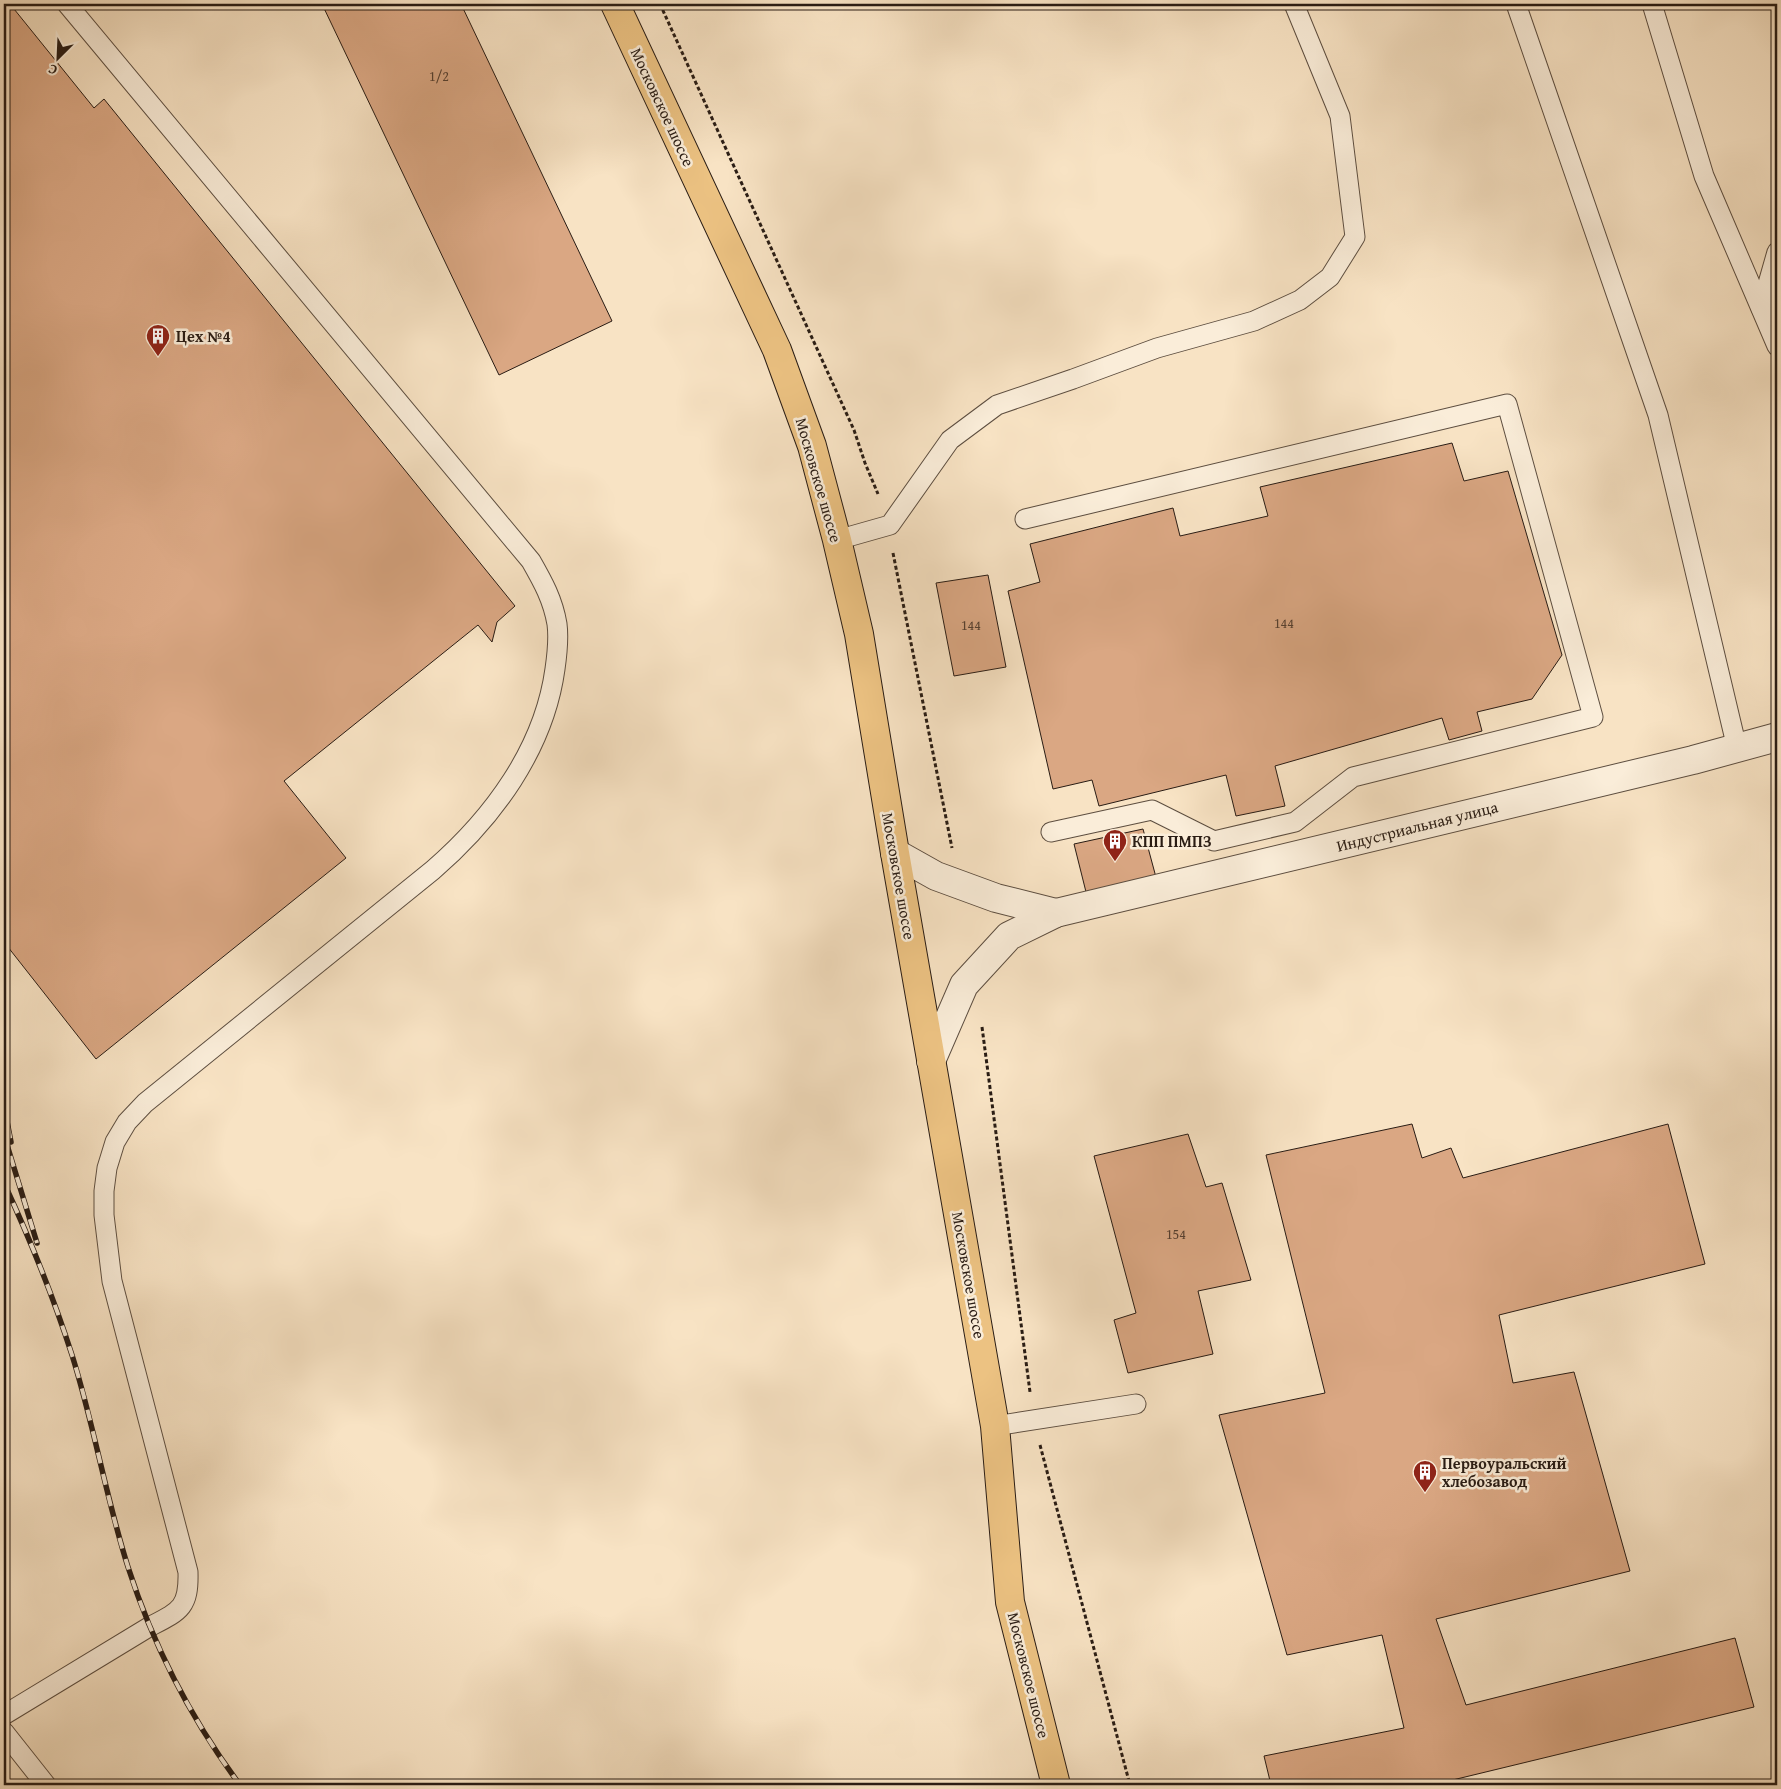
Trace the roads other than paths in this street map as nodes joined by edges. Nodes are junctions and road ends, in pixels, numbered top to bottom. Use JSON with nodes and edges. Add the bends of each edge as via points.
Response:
{"nodes":[{"id":1,"x":67,"y":4,"type":"edge"},
{"id":2,"x":614,"y":4,"type":"edge"},
{"id":3,"x":1294,"y":4,"type":"edge"},
{"id":4,"x":1516,"y":4,"type":"edge"},
{"id":5,"x":1652,"y":4,"type":"edge"},
{"id":6,"x":1777,"y":252,"type":"edge"},
{"id":7,"x":1761,"y":308,"type":"junction"},
{"id":8,"x":1777,"y":346,"type":"edge"},
{"id":9,"x":1025,"y":519,"type":"dead end"},
{"id":10,"x":837,"y":540,"type":"junction"},
{"id":11,"x":1777,"y":737,"type":"edge"},
{"id":12,"x":1737,"y":748,"type":"junction"},
{"id":13,"x":1051,"y":832,"type":"dead end"},
{"id":14,"x":895,"y":853,"type":"junction"},
{"id":15,"x":1056,"y":913,"type":"junction"},
{"id":16,"x":931,"y":1061,"type":"junction"},
{"id":17,"x":1136,"y":1404,"type":"dead end"},
{"id":18,"x":995,"y":1426,"type":"junction"},
{"id":19,"x":4,"y":1715,"type":"edge"},
{"id":20,"x":4,"y":1732,"type":"edge"},
{"id":21,"x":46,"y":1785,"type":"edge"},
{"id":22,"x":1056,"y":1785,"type":"edge"}],
"edges":[{"from":1,"to":19,"type":"lane","via":[[531,561],[550,596],[557,625],[558,652],[553,688],[531,746],[511,782],[479,826],[433,870],[145,1103],[127,1122],[116,1142],[107,1168],[104,1191],[112,1280],[188,1572],[186,1601],[171,1616]]},
{"from":2,"to":10,"type":"main road","name":"Московское шоссе","via":[[777,350],[812,446]]},
{"from":3,"to":10,"type":"lane","via":[[1340,116],[1355,237],[1330,277],[1300,300],[1254,321],[1158,348],[997,405],[950,440],[890,525]]},
{"from":4,"to":12,"type":"lane","via":[[1658,415]]},
{"from":5,"to":7,"type":"lane","via":[[1704,176]]},
{"from":6,"to":7,"type":"lane"},
{"from":7,"to":8,"type":"lane"},
{"from":9,"to":13,"type":"lane","via":[[1507,404],[1593,717],[1354,777],[1295,822],[1214,841],[1152,810]]},
{"from":10,"to":14,"type":"main road","name":"Московское шоссе","via":[[858,634]]},
{"from":11,"to":12,"type":"street","name":"Индустриальная улица"},
{"from":12,"to":15,"type":"street","name":"Индустриальная улица"},
{"from":14,"to":15,"type":"street","via":[[936,876],[996,898]]},
{"from":14,"to":16,"type":"main road","name":"Московское шоссе"},
{"from":15,"to":16,"type":"street","name":"Индустриальная улица","via":[[1009,936],[964,985]]},
{"from":16,"to":18,"type":"main road","name":"Московское шоссе"},
{"from":17,"to":18,"type":"lane"},
{"from":18,"to":22,"type":"main road","name":"Московское шоссе","via":[[1010,1602]]},
{"from":20,"to":21,"type":"lane"}]}
